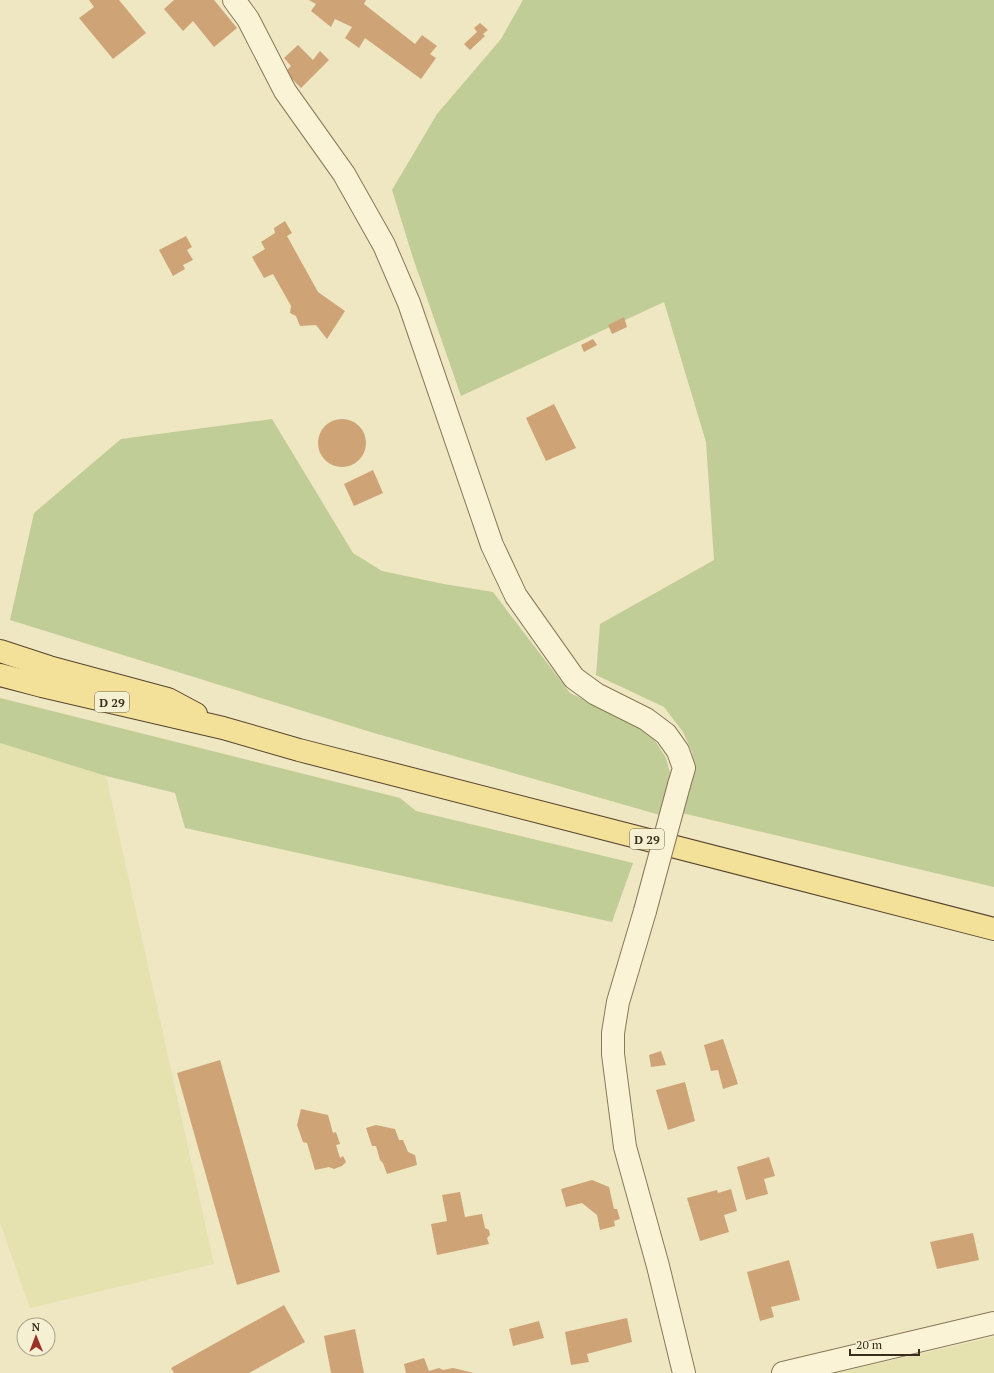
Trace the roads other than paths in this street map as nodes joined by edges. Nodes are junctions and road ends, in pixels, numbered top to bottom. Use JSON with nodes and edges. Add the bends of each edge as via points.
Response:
{"nodes":[{"id":1,"x":234,"y":0,"type":"edge"},
{"id":2,"x":0,"y":651,"type":"edge"},
{"id":3,"x":0,"y":675,"type":"edge"},
{"id":4,"x":223,"y":728,"type":"junction"},
{"id":5,"x":994,"y":929,"type":"edge"},
{"id":6,"x":994,"y":1323,"type":"edge"},
{"id":7,"x":684,"y":1373,"type":"edge"},
{"id":8,"x":784,"y":1373,"type":"edge"}],
"edges":[{"from":1,"to":7,"type":"street","bridge":true,"via":[[248,19],[285,91],[344,174],[384,245],[409,303],[492,545],[516,596],[574,678],[596,694],[646,719],[666,734],[678,751],[684,768],[618,1002],[613,1033],[613,1054],[625,1147]]},
{"from":2,"to":4,"type":"main road","via":[[168,699]]},
{"from":3,"to":4,"type":"main road","number":"D 29"},
{"from":4,"to":5,"type":"main road","number":"D 29","via":[[307,752]]},
{"from":6,"to":8,"type":"street"}]}
